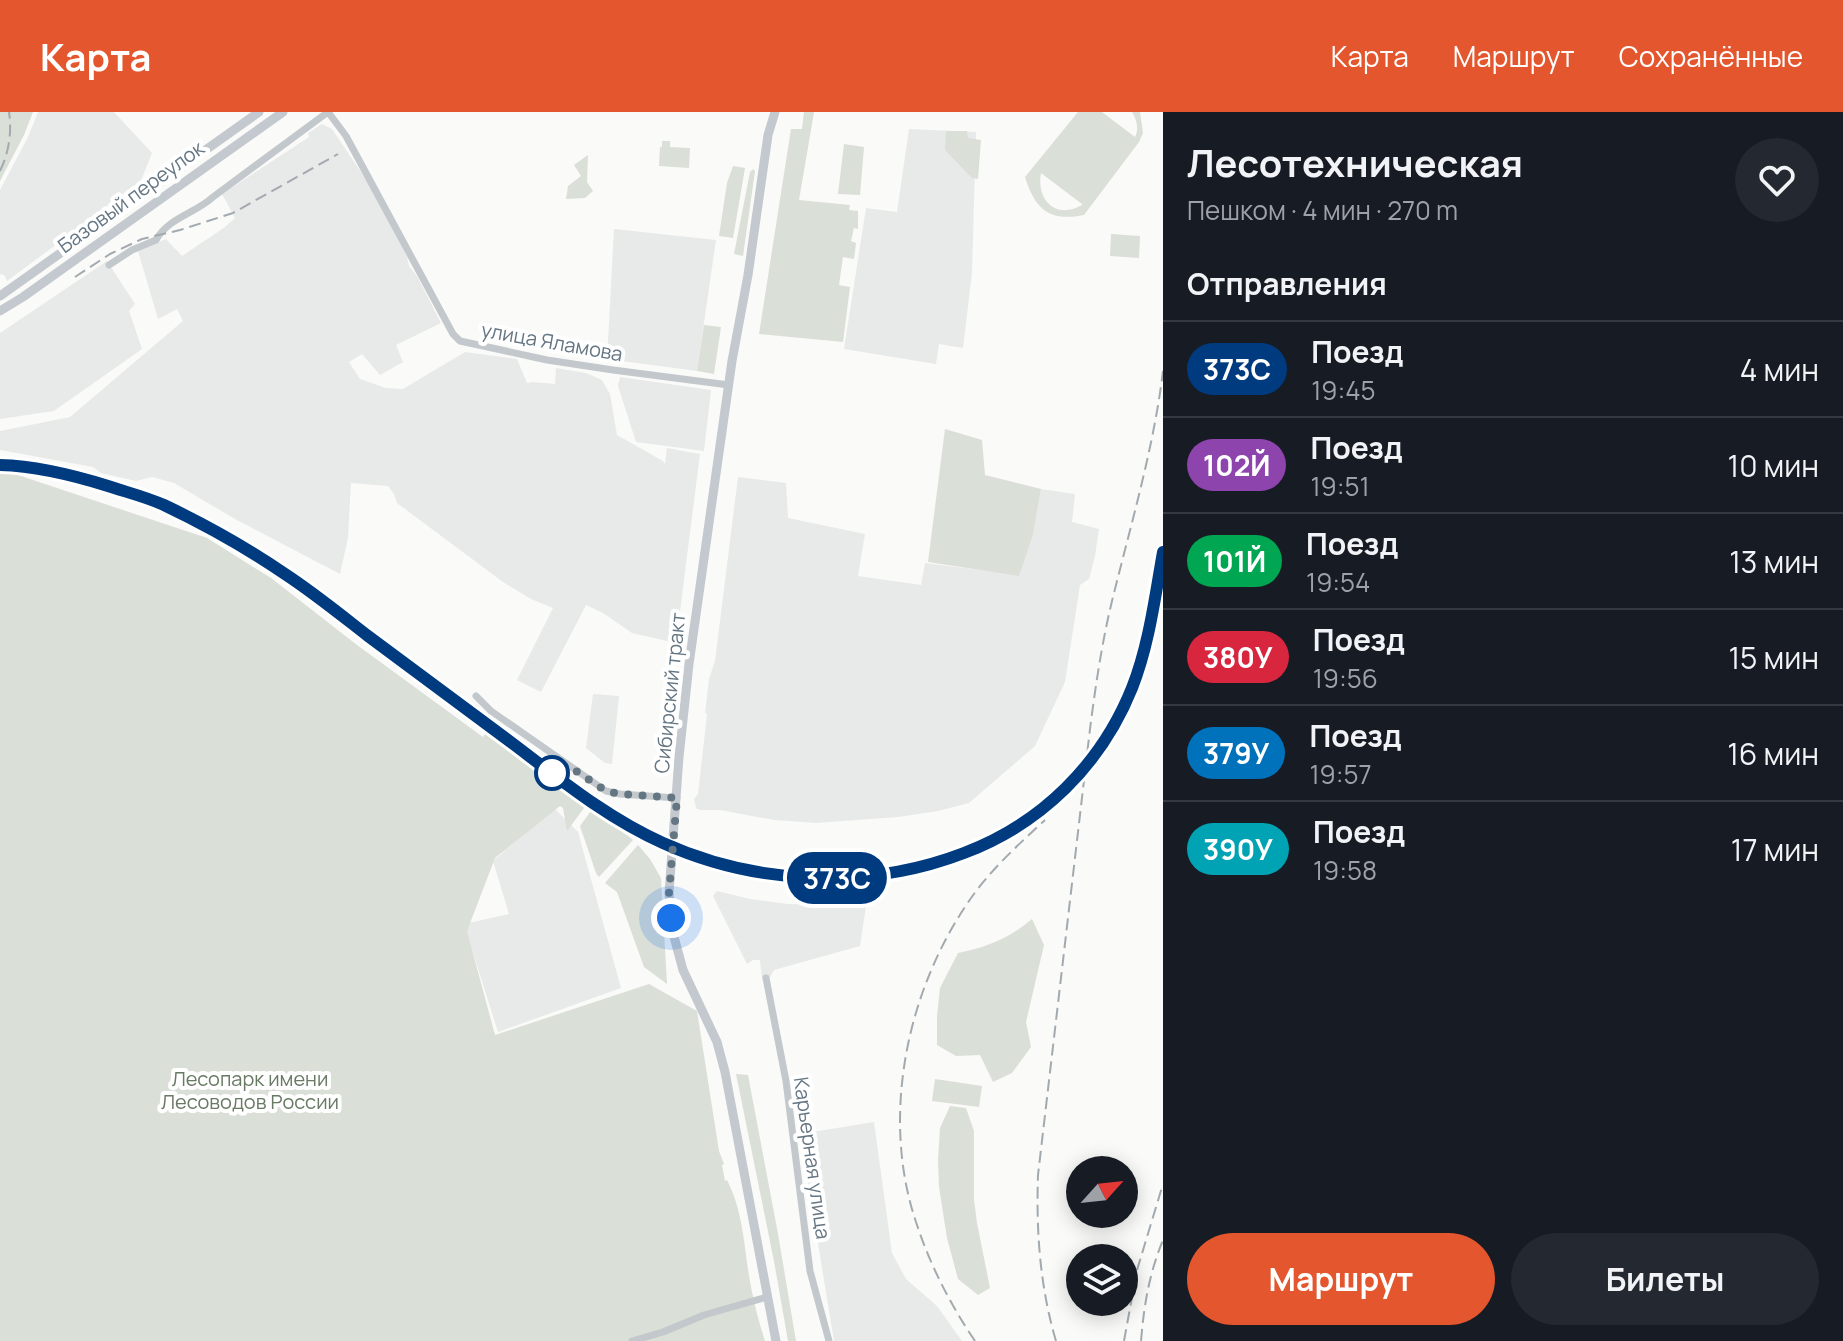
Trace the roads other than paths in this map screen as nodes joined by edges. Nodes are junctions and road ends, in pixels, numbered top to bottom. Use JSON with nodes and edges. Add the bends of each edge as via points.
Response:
{"nodes":[{"id":1,"x":283,"y":112,"type":"edge"},
{"id":2,"x":328,"y":112,"type":"edge"},
{"id":3,"x":766,"y":112,"type":"edge"},
{"id":4,"x":775,"y":112,"type":"edge"},
{"id":5,"x":256,"y":114,"type":"edge"},
{"id":6,"x":261,"y":127,"type":"junction"},
{"id":7,"x":768,"y":135,"type":"junction"},
{"id":8,"x":109,"y":265,"type":"dead end"},
{"id":9,"x":0,"y":296,"type":"edge"},
{"id":10,"x":0,"y":311,"type":"edge"},
{"id":11,"x":729,"y":385,"type":"junction"},
{"id":12,"x":476,"y":696,"type":"dead end"},
{"id":13,"x":677,"y":798,"type":"junction"},
{"id":14,"x":766,"y":978,"type":"dead end"},
{"id":15,"x":767,"y":1297,"type":"junction"},
{"id":16,"x":632,"y":1341,"type":"edge"},
{"id":17,"x":776,"y":1341,"type":"edge"},
{"id":18,"x":829,"y":1341,"type":"edge"}],
"edges":[{"from":1,"to":6,"type":"main road","name":"Базовый переулок"},
{"from":2,"to":8,"type":"street","via":[[204,206],[172,222],[156,240]]},
{"from":2,"to":11,"type":"street","name":"улица Яламова","via":[[460,341],[547,360]]},
{"from":3,"to":7,"type":"main road","name":"Сибирский тракт"},
{"from":4,"to":7,"type":"main road","name":"Сибирский тракт"},
{"from":5,"to":6,"type":"main road","via":[[255,123]]},
{"from":5,"to":9,"type":"main road","name":"Базовый переулок"},
{"from":6,"to":10,"type":"main road","name":"Базовый переулок"},
{"from":7,"to":11,"type":"main road","name":"Сибирский тракт"},
{"from":11,"to":13,"type":"main road","name":"Сибирский тракт","via":[[689,664]]},
{"from":12,"to":13,"type":"street","via":[[606,791]]},
{"from":13,"to":15,"type":"main road","name":"Сибирский тракт","via":[[669,893],[673,933],[683,970],[721,1057]]},
{"from":14,"to":18,"type":"street","name":"Карьерная улица","via":[[786,1081],[810,1271]]},
{"from":15,"to":16,"type":"street"},
{"from":15,"to":17,"type":"main road","name":"Сибирский тракт"}]}
